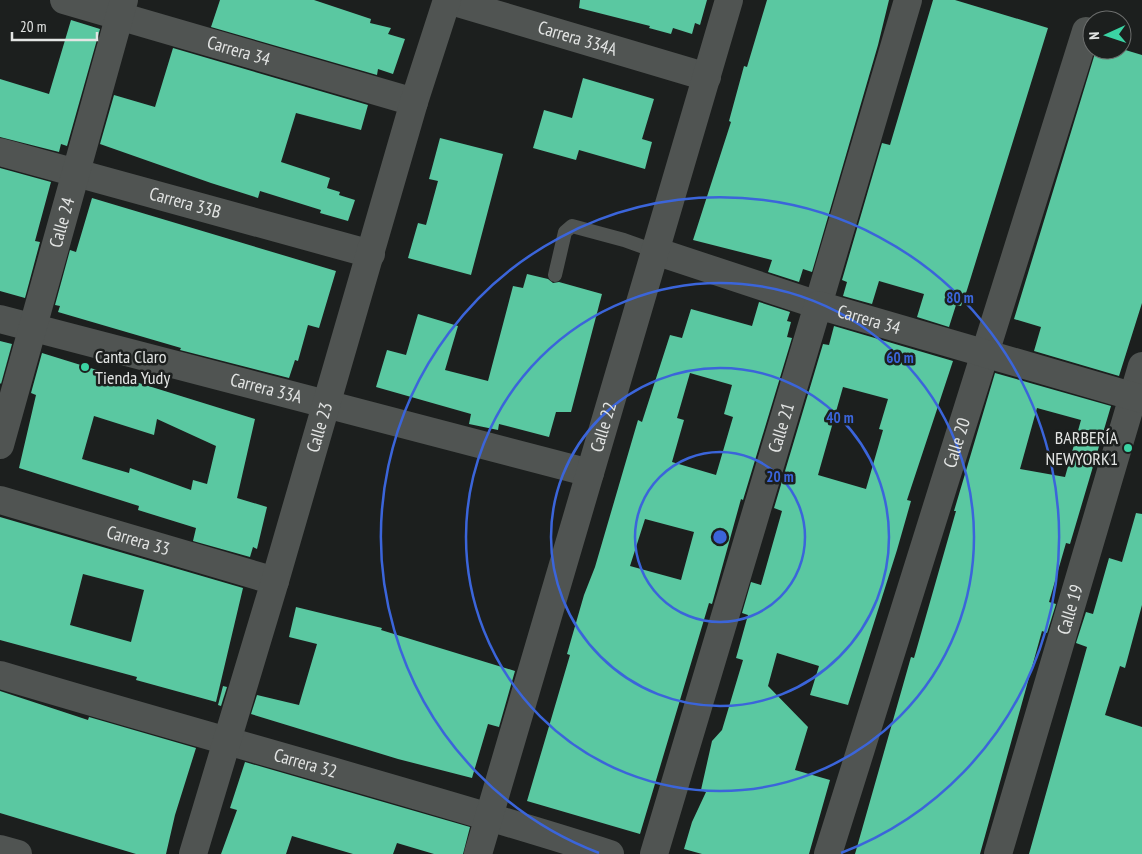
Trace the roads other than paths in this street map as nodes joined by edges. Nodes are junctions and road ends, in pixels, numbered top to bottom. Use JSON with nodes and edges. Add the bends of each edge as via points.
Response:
{"nodes":[{"id":1,"x":64,"y":0,"type":"edge"},
{"id":2,"x":447,"y":0,"type":"edge"},
{"id":3,"x":729,"y":0,"type":"edge"},
{"id":4,"x":908,"y":0,"type":"edge"},
{"id":5,"x":122,"y":8,"type":"edge"},
{"id":6,"x":1082,"y":44,"type":"edge"},
{"id":7,"x":707,"y":77,"type":"junction"},
{"id":8,"x":414,"y":102,"type":"junction"},
{"id":9,"x":0,"y":152,"type":"edge"},
{"id":10,"x":76,"y":173,"type":"junction"},
{"id":11,"x":656,"y":250,"type":"junction"},
{"id":12,"x":371,"y":254,"type":"junction"},
{"id":13,"x":556,"y":275,"type":"dead end"},
{"id":14,"x":818,"y":304,"type":"junction"},
{"id":15,"x":0,"y":320,"type":"edge"},
{"id":16,"x":32,"y":328,"type":"junction"},
{"id":17,"x":985,"y":354,"type":"junction"},
{"id":18,"x":1142,"y":366,"type":"edge"},
{"id":19,"x":1138,"y":398,"type":"edge"},
{"id":20,"x":326,"y":404,"type":"junction"},
{"id":21,"x":0,"y":445,"type":"edge"},
{"id":22,"x":590,"y":473,"type":"junction"},
{"id":23,"x":0,"y":500,"type":"edge"},
{"id":24,"x":275,"y":581,"type":"junction"},
{"id":25,"x":0,"y":675,"type":"edge"},
{"id":26,"x":226,"y":742,"type":"junction"},
{"id":27,"x":490,"y":816,"type":"junction"},
{"id":28,"x":0,"y":849,"type":"edge"},
{"id":29,"x":18,"y":854,"type":"edge"},
{"id":30,"x":193,"y":854,"type":"edge"},
{"id":31,"x":478,"y":854,"type":"edge"},
{"id":32,"x":610,"y":854,"type":"edge"},
{"id":33,"x":654,"y":854,"type":"edge"},
{"id":34,"x":828,"y":854,"type":"edge"},
{"id":35,"x":998,"y":854,"type":"edge"}],
"edges":[{"from":1,"to":5,"type":"street","name":"Carrera 34"},
{"from":2,"to":7,"type":"street","name":"Carrera 334A"},
{"from":2,"to":8,"type":"street","name":"Calle 23"},
{"from":3,"to":7,"type":"street","name":"Calle 22"},
{"from":4,"to":14,"type":"street","name":"Calle 21"},
{"from":5,"to":8,"type":"street","name":"Carrera 34"},
{"from":5,"to":10,"type":"street","name":"Calle 24"},
{"from":6,"to":17,"type":"street","name":"Calle 20"},
{"from":7,"to":11,"type":"street","name":"Calle 22"},
{"from":8,"to":12,"type":"street","name":"Calle 23"},
{"from":9,"to":10,"type":"street","name":"Carrera 33B"},
{"from":10,"to":12,"type":"street","name":"Carrera 33B"},
{"from":10,"to":16,"type":"street","name":"Calle 24"},
{"from":11,"to":13,"type":"lane","via":[[572,226],[565,232]]},
{"from":11,"to":14,"type":"street","name":"Carrera 34"},
{"from":11,"to":22,"type":"street","name":"Calle 22"},
{"from":12,"to":20,"type":"street","name":"Calle 23"},
{"from":14,"to":17,"type":"street","name":"Carrera 34"},
{"from":14,"to":33,"type":"street","name":"Calle 21"},
{"from":15,"to":16,"type":"street","name":"Carrera 33A"},
{"from":16,"to":20,"type":"street","name":"Carrera 33A"},
{"from":16,"to":21,"type":"street","name":"Calle 24"},
{"from":17,"to":19,"type":"street","name":"Carrera 34"},
{"from":17,"to":34,"type":"street","name":"Calle 20"},
{"from":18,"to":19,"type":"street","name":"Calle 19"},
{"from":19,"to":35,"type":"street","name":"Calle 19"},
{"from":20,"to":22,"type":"street","name":"Carrera 33A"},
{"from":20,"to":24,"type":"street","name":"Calle 23"},
{"from":22,"to":27,"type":"street","name":"Calle 22"},
{"from":23,"to":24,"type":"street","name":"Carrera 33"},
{"from":24,"to":26,"type":"street","name":"Calle 23"},
{"from":25,"to":26,"type":"street","name":"Carrera 32"},
{"from":26,"to":27,"type":"street","name":"Carrera 32"},
{"from":26,"to":30,"type":"street","name":"Calle 23"},
{"from":27,"to":31,"type":"street","name":"Calle 22"},
{"from":27,"to":32,"type":"street","name":"Carrera 32"},
{"from":28,"to":29,"type":"street"}]}
